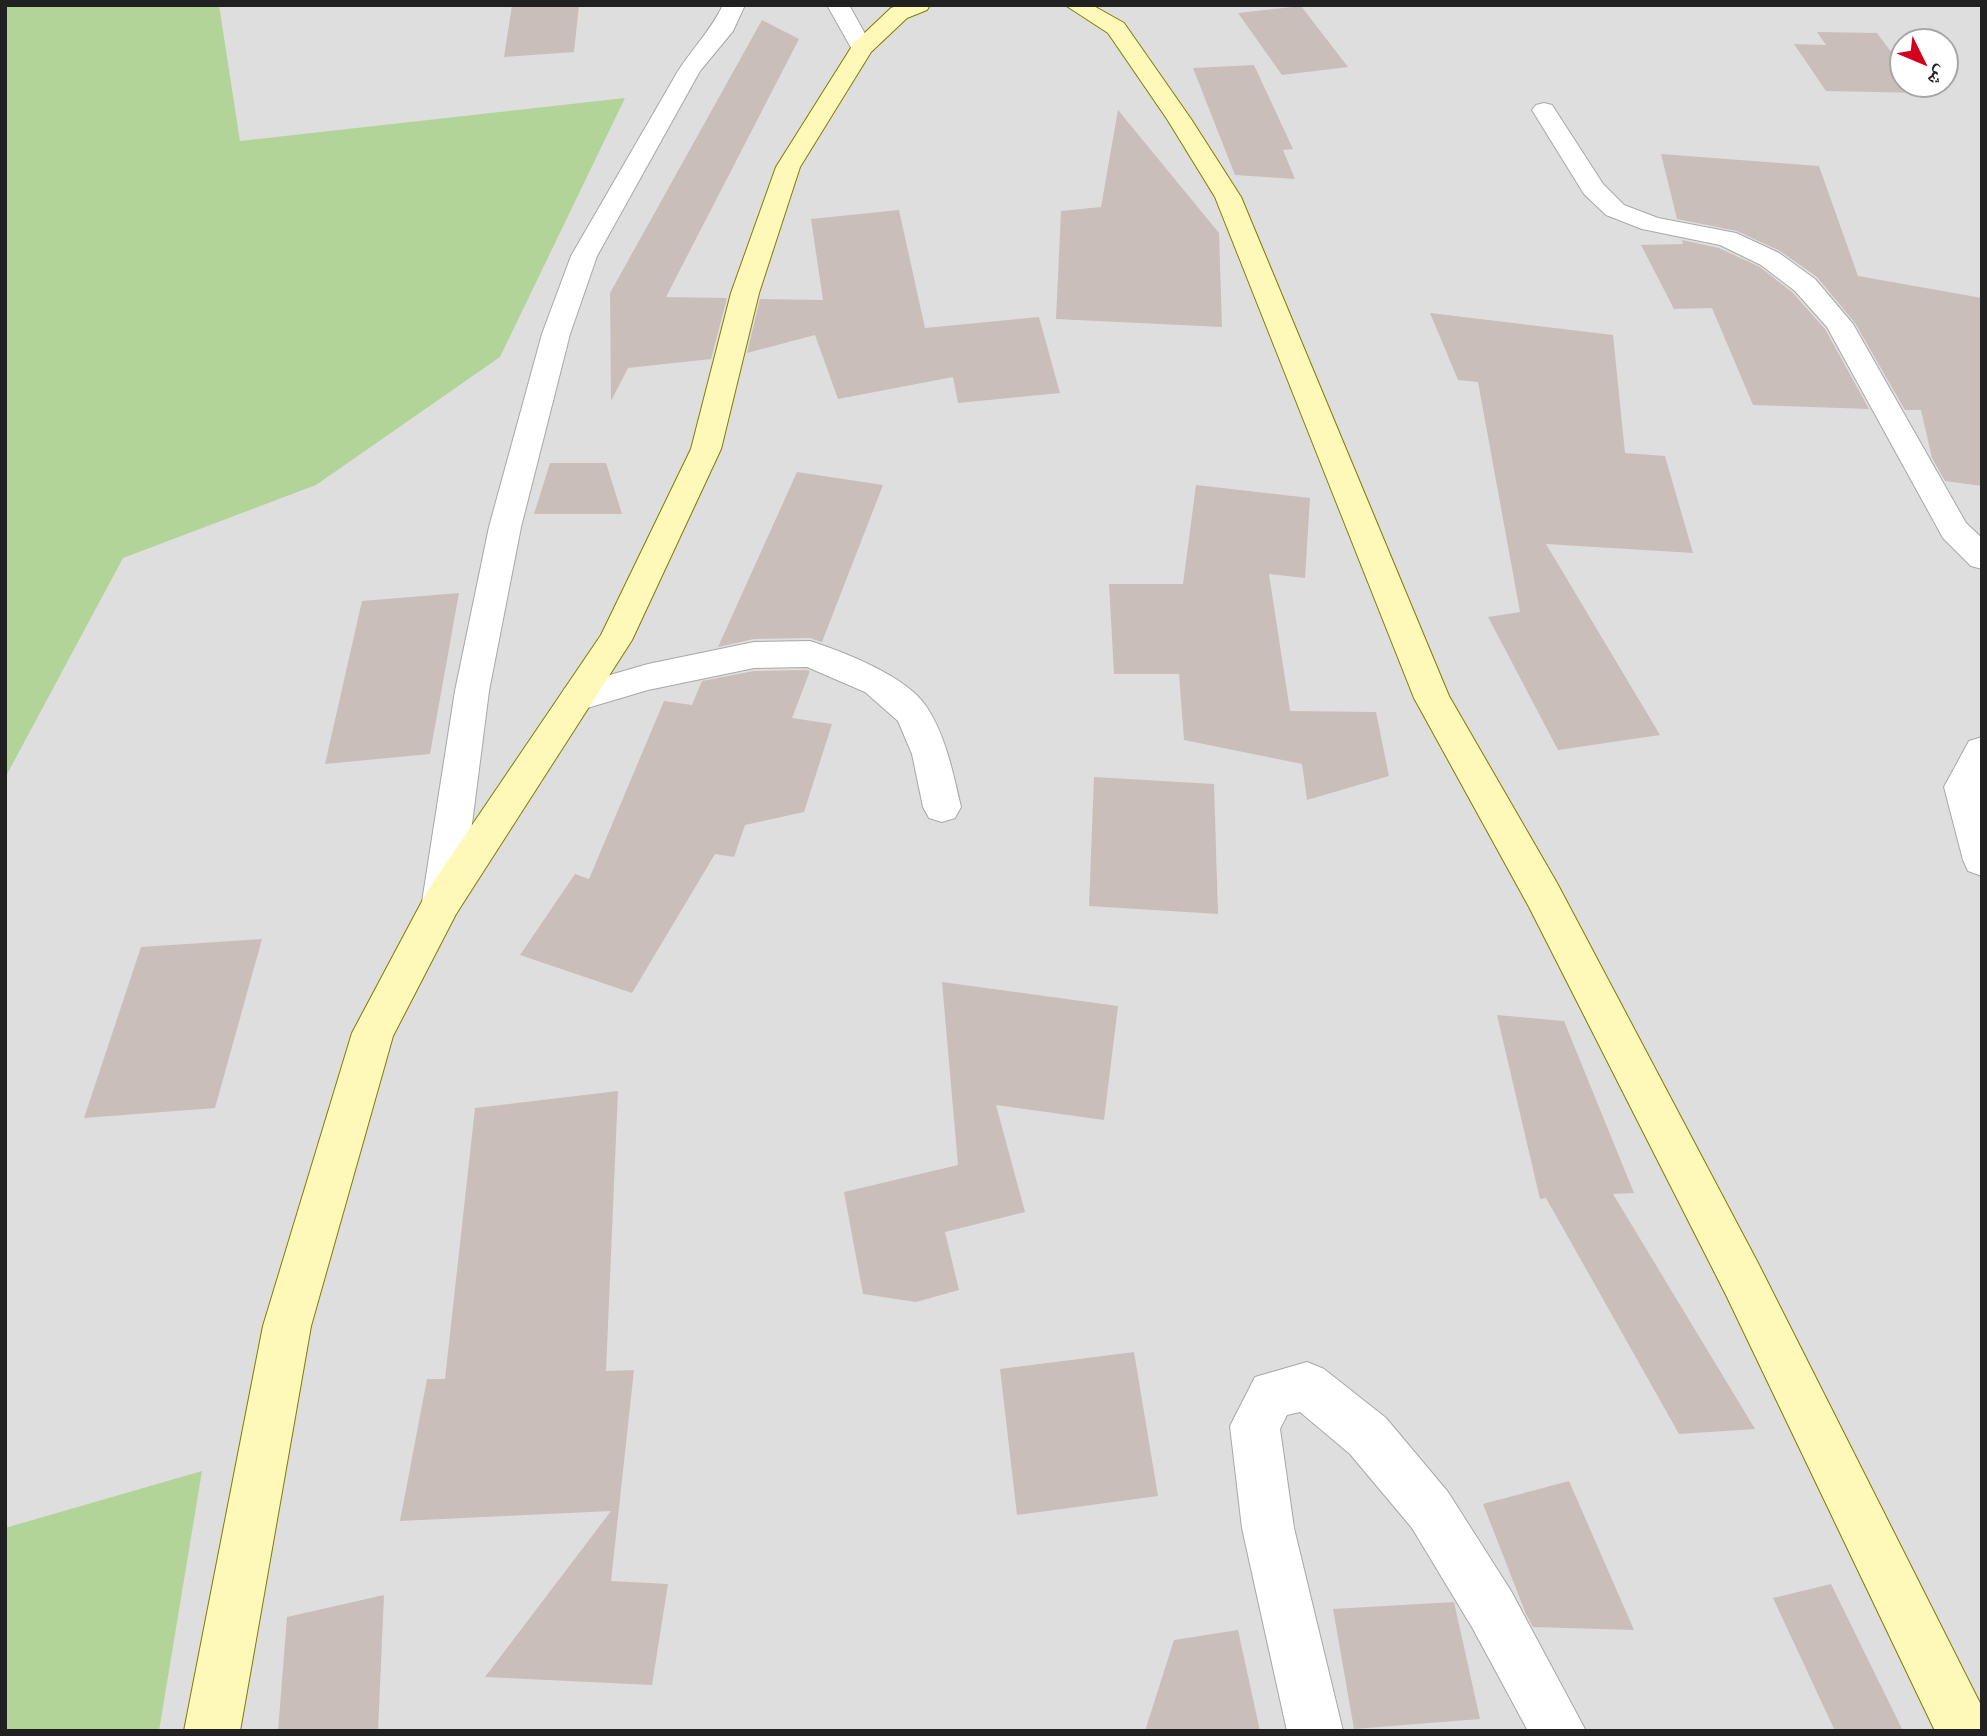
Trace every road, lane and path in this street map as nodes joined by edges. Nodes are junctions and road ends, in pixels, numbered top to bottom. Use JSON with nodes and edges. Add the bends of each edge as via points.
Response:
{"nodes":[{"id":1,"x":733,"y":5,"type":"edge"},
{"id":2,"x":838,"y":5,"type":"edge"},
{"id":3,"x":919,"y":5,"type":"edge"},
{"id":4,"x":1076,"y":5,"type":"edge"},
{"id":5,"x":862,"y":48,"type":"junction"},
{"id":6,"x":1544,"y":110,"type":"dead end"},
{"id":7,"x":1982,"y":558,"type":"edge"},
{"id":8,"x":577,"y":698,"type":"junction"},
{"id":9,"x":1982,"y":751,"type":"edge"},
{"id":10,"x":942,"y":807,"type":"dead end"},
{"id":11,"x":1982,"y":860,"type":"edge"},
{"id":12,"x":442,"y":902,"type":"junction"},
{"id":13,"x":212,"y":1731,"type":"edge"},
{"id":14,"x":1315,"y":1731,"type":"edge"},
{"id":15,"x":1558,"y":1731,"type":"edge"},
{"id":16,"x":1964,"y":1731,"type":"edge"}],
"edges":[{"from":1,"to":12,"type":"street","via":[[722,31],[689,71],[584,256],[556,334],[505,527],[472,691]]},
{"from":2,"to":5,"type":"street"},
{"from":3,"to":5,"type":"street","via":[[899,13]]},
{"from":4,"to":16,"type":"street","via":[[1116,28],[1228,197],[1432,698],[1543,895],[1716,1230]]},
{"from":5,"to":8,"type":"street","via":[[788,167],[745,293],[706,449],[615,640]]},
{"from":6,"to":7,"type":"street","via":[[1592,189],[1615,210],[1651,224],[1727,239],[1770,259],[1805,285],[1839,324],[1954,530]]},
{"from":8,"to":10,"type":"street","via":[[754,654],[810,654],[877,683],[912,713],[930,754]]},
{"from":8,"to":12,"type":"street"},
{"from":9,"to":11,"type":"street","via":[[1962,788]]},
{"from":12,"to":13,"type":"street","via":[[373,1033],[287,1326]]},
{"from":14,"to":15,"type":"street","via":[[1268,1528],[1255,1426],[1272,1394],[1307,1386],[1368,1436],[1430,1510],[1492,1610]]}]}
